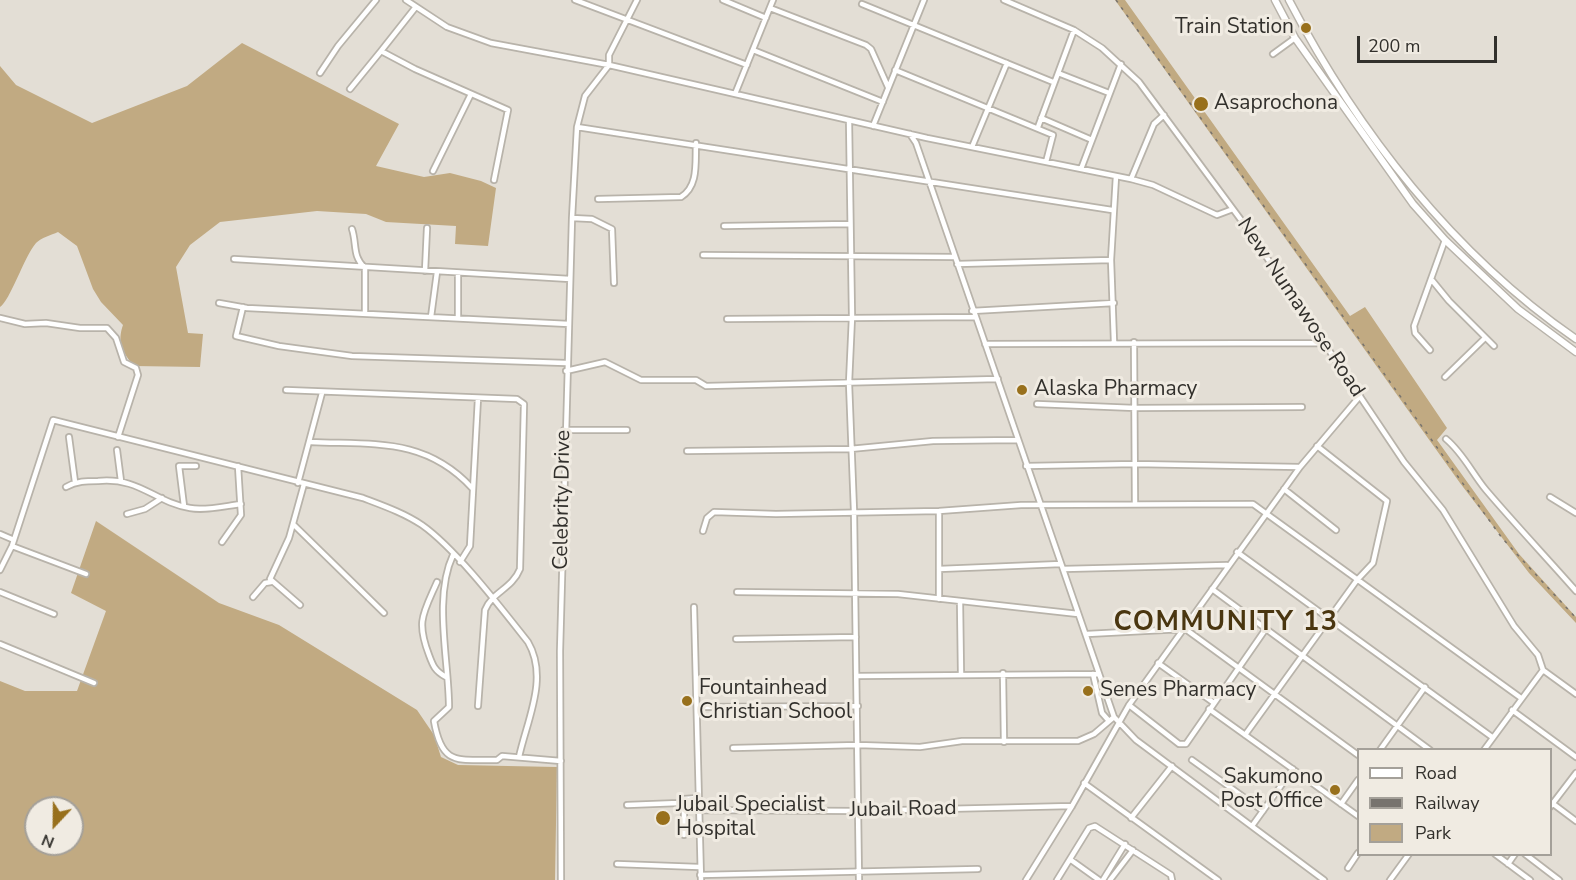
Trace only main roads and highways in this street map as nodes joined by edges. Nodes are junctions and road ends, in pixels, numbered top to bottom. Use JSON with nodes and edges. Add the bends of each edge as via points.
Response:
{"nodes":[{"id":1,"x":1275,"y":0,"type":"edge"},
{"id":2,"x":1289,"y":0,"type":"edge"},
{"id":3,"x":1304,"y":30,"type":"junction"},
{"id":4,"x":1295,"y":38,"type":"junction"},
{"id":5,"x":1576,"y":339,"type":"edge"},
{"id":6,"x":1576,"y":352,"type":"edge"}],
"edges":[{"from":1,"to":4,"type":"main road"},
{"from":2,"to":3,"type":"main road"},
{"from":3,"to":4,"type":"main road"},
{"from":3,"to":5,"type":"main road","via":[[1419,199],[1524,302]]},
{"from":4,"to":6,"type":"main road","via":[[1413,204],[1445,240],[1518,309]]}]}
